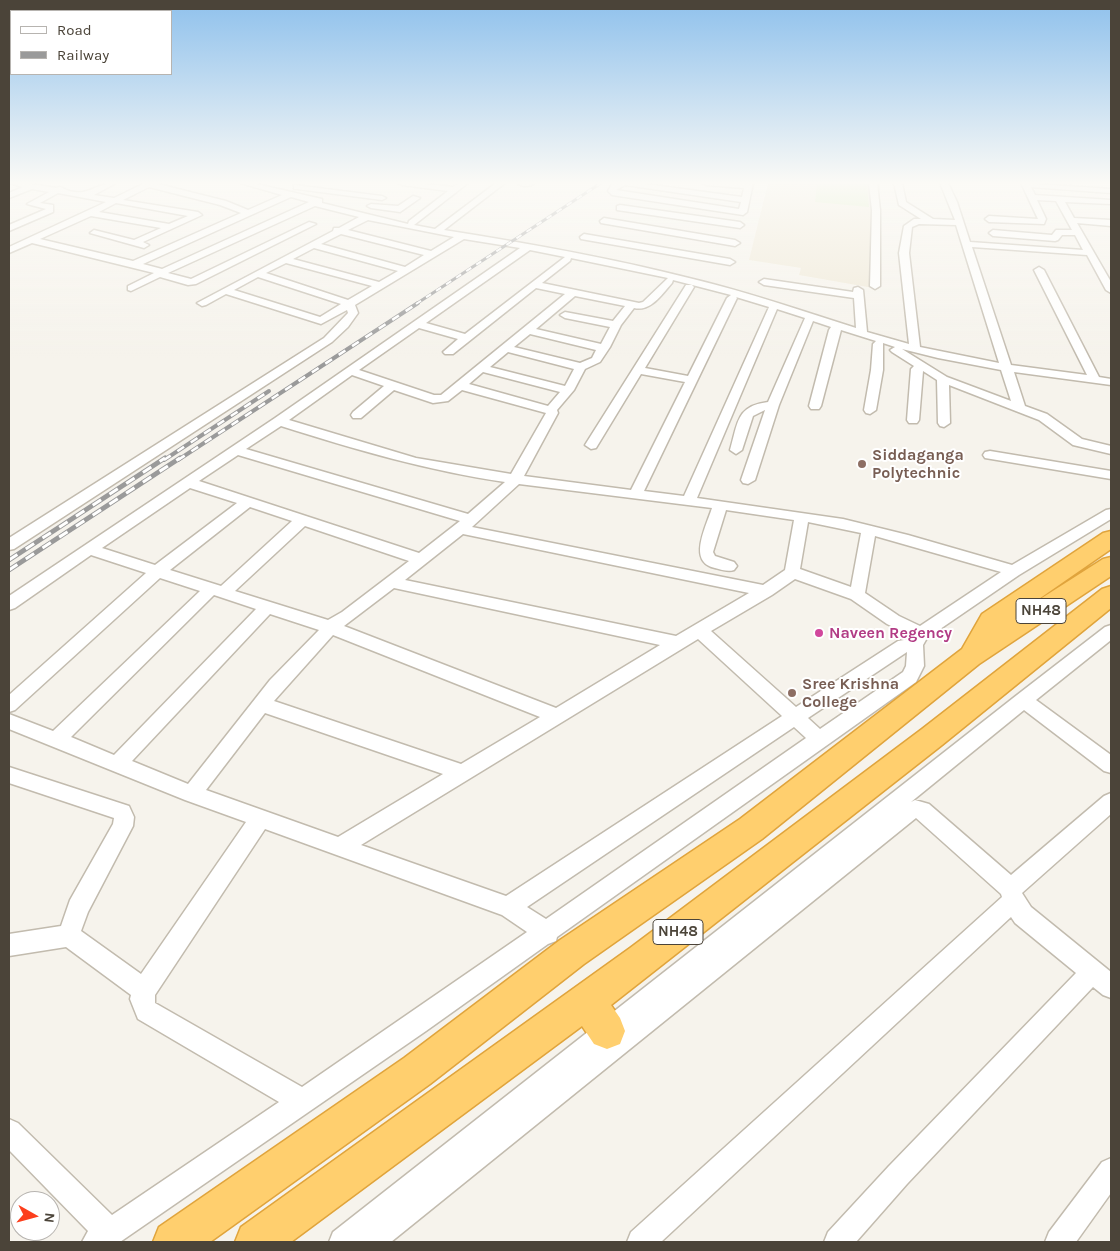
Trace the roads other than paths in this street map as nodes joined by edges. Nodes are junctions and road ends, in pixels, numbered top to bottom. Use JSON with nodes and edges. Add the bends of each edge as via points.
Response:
{"nodes":[{"id":1,"x":28,"y":241,"type":"edge"},
{"id":2,"x":37,"y":241,"type":"edge"},
{"id":3,"x":74,"y":241,"type":"edge"},
{"id":4,"x":123,"y":241,"type":"edge"},
{"id":5,"x":138,"y":241,"type":"edge"},
{"id":6,"x":187,"y":241,"type":"edge"},
{"id":7,"x":229,"y":241,"type":"edge"},
{"id":8,"x":284,"y":241,"type":"edge"},
{"id":9,"x":321,"y":241,"type":"edge"},
{"id":10,"x":383,"y":241,"type":"edge"},
{"id":11,"x":452,"y":241,"type":"edge"},
{"id":12,"x":496,"y":241,"type":"edge"},
{"id":13,"x":580,"y":241,"type":"edge"},
{"id":14,"x":725,"y":241,"type":"edge"},
{"id":15,"x":876,"y":241,"type":"edge"},
{"id":16,"x":906,"y":241,"type":"edge"},
{"id":17,"x":1084,"y":241,"type":"edge"},
{"id":18,"x":134,"y":243,"type":"junction"},
{"id":19,"x":735,"y":243,"type":"joint"},
{"id":20,"x":966,"y":244,"type":"joint"},
{"id":21,"x":314,"y":245,"type":"junction"},
{"id":22,"x":62,"y":247,"type":"junction"},
{"id":23,"x":524,"y":248,"type":"junction"},
{"id":24,"x":572,"y":248,"type":"junction"},
{"id":25,"x":9,"y":250,"type":"edge"},
{"id":26,"x":165,"y":251,"type":"junction"},
{"id":27,"x":1091,"y":252,"type":"junction"},
{"id":28,"x":432,"y":254,"type":"junction"},
{"id":29,"x":286,"y":260,"type":"junction"},
{"id":30,"x":135,"y":264,"type":"junction"},
{"id":31,"x":406,"y":270,"type":"junction"},
{"id":32,"x":1039,"y":270,"type":"dead end"},
{"id":33,"x":161,"y":273,"type":"junction"},
{"id":34,"x":258,"y":274,"type":"junction"},
{"id":35,"x":722,"y":279,"type":"junction"},
{"id":36,"x":669,"y":281,"type":"junction"},
{"id":37,"x":380,"y":285,"type":"junction"},
{"id":38,"x":534,"y":285,"type":"junction"},
{"id":39,"x":875,"y":286,"type":"dead end"},
{"id":40,"x":689,"y":287,"type":"junction"},
{"id":41,"x":131,"y":288,"type":"dead end"},
{"id":42,"x":1111,"y":290,"type":"edge"},
{"id":43,"x":226,"y":291,"type":"junction"},
{"id":44,"x":573,"y":293,"type":"junction"},
{"id":45,"x":732,"y":298,"type":"junction"},
{"id":46,"x":756,"y":299,"type":"junction"},
{"id":47,"x":202,"y":303,"type":"dead end"},
{"id":48,"x":350,"y":304,"type":"junction"},
{"id":49,"x":630,"y":305,"type":"junction"},
{"id":50,"x":772,"y":309,"type":"junction"},
{"id":51,"x":565,"y":315,"type":"dead end"},
{"id":52,"x":808,"y":321,"type":"junction"},
{"id":53,"x":417,"y":324,"type":"junction"},
{"id":54,"x":616,"y":325,"type":"junction"},
{"id":55,"x":836,"y":328,"type":"junction"},
{"id":56,"x":527,"y":330,"type":"junction"},
{"id":57,"x":862,"y":333,"type":"junction"},
{"id":58,"x":466,"y":338,"type":"junction"},
{"id":59,"x":878,"y":344,"type":"junction"},
{"id":60,"x":603,"y":347,"type":"junction"},
{"id":61,"x":504,"y":348,"type":"junction"},
{"id":62,"x":915,"y":349,"type":"junction"},
{"id":63,"x":896,"y":350,"type":"junction"},
{"id":64,"x":449,"y":352,"type":"dead end"},
{"id":65,"x":922,"y":365,"type":"junction"},
{"id":66,"x":581,"y":366,"type":"junction"},
{"id":67,"x":480,"y":368,"type":"junction"},
{"id":68,"x":1006,"y":369,"type":"junction"},
{"id":69,"x":639,"y":370,"type":"junction"},
{"id":70,"x":350,"y":371,"type":"junction"},
{"id":71,"x":943,"y":379,"type":"junction"},
{"id":72,"x":692,"y":380,"type":"junction"},
{"id":73,"x":1094,"y":380,"type":"junction"},
{"id":74,"x":1111,"y":382,"type":"edge"},
{"id":75,"x":462,"y":384,"type":"junction"},
{"id":76,"x":393,"y":385,"type":"junction"},
{"id":77,"x":1111,"y":387,"type":"edge"},
{"id":78,"x":568,"y":390,"type":"junction"},
{"id":79,"x":773,"y":405,"type":"junction"},
{"id":80,"x":815,"y":406,"type":"dead end"},
{"id":81,"x":1018,"y":407,"type":"junction"},
{"id":82,"x":551,"y":410,"type":"junction"},
{"id":83,"x":870,"y":410,"type":"dead end"},
{"id":84,"x":357,"y":415,"type":"dead end"},
{"id":85,"x":913,"y":420,"type":"dead end"},
{"id":86,"x":279,"y":421,"type":"junction"},
{"id":87,"x":944,"y":423,"type":"dead end"},
{"id":88,"x":591,"y":445,"type":"dead end"},
{"id":89,"x":236,"y":450,"type":"junction"},
{"id":90,"x":736,"y":450,"type":"dead end"},
{"id":91,"x":1111,"y":450,"type":"edge"},
{"id":92,"x":990,"y":455,"type":"dead end"},
{"id":93,"x":1111,"y":474,"type":"edge"},
{"id":94,"x":514,"y":480,"type":"junction"},
{"id":95,"x":748,"y":480,"type":"dead end"},
{"id":96,"x":187,"y":482,"type":"junction"},
{"id":97,"x":636,"y":494,"type":"junction"},
{"id":98,"x":688,"y":500,"type":"junction"},
{"id":99,"x":248,"y":502,"type":"junction"},
{"id":100,"x":720,"y":506,"type":"junction"},
{"id":101,"x":1111,"y":513,"type":"edge"},
{"id":102,"x":801,"y":518,"type":"junction"},
{"id":103,"x":302,"y":520,"type":"junction"},
{"id":104,"x":465,"y":524,"type":"junction"},
{"id":105,"x":869,"y":531,"type":"junction"},
{"id":106,"x":1111,"y":538,"type":"edge"},
{"id":107,"x":9,"y":545,"type":"edge"},
{"id":108,"x":88,"y":549,"type":"junction"},
{"id":109,"x":421,"y":559,"type":"junction"},
{"id":110,"x":1111,"y":565,"type":"edge"},
{"id":111,"x":729,"y":566,"type":"dead end"},
{"id":112,"x":158,"y":571,"type":"junction"},
{"id":113,"x":1014,"y":571,"type":"junction"},
{"id":114,"x":792,"y":572,"type":"junction"},
{"id":115,"x":391,"y":582,"type":"junction"},
{"id":116,"x":218,"y":590,"type":"junction"},
{"id":117,"x":766,"y":591,"type":"junction"},
{"id":118,"x":857,"y":594,"type":"junction"},
{"id":119,"x":1111,"y":594,"type":"edge"},
{"id":120,"x":9,"y":604,"type":"edge"},
{"id":121,"x":268,"y":606,"type":"junction"},
{"id":122,"x":330,"y":627,"type":"junction"},
{"id":123,"x":699,"y":630,"type":"junction"},
{"id":124,"x":1111,"y":631,"type":"edge"},
{"id":125,"x":918,"y":640,"type":"junction"},
{"id":126,"x":678,"y":643,"type":"junction"},
{"id":127,"x":970,"y":658,"type":"junction"},
{"id":128,"x":1023,"y":700,"type":"junction"},
{"id":129,"x":261,"y":704,"type":"junction"},
{"id":130,"x":9,"y":705,"type":"edge"},
{"id":131,"x":558,"y":716,"type":"junction"},
{"id":132,"x":794,"y":717,"type":"junction"},
{"id":133,"x":9,"y":721,"type":"edge"},
{"id":134,"x":819,"y":739,"type":"junction"},
{"id":135,"x":56,"y":740,"type":"junction"},
{"id":136,"x":117,"y":764,"type":"junction"},
{"id":137,"x":1111,"y":765,"type":"edge"},
{"id":138,"x":462,"y":773,"type":"junction"},
{"id":139,"x":9,"y":775,"type":"edge"},
{"id":140,"x":192,"y":794,"type":"junction"},
{"id":141,"x":1111,"y":802,"type":"edge"},
{"id":142,"x":261,"y":818,"type":"junction"},
{"id":143,"x":341,"y":846,"type":"junction"},
{"id":144,"x":1012,"y":895,"type":"junction"},
{"id":145,"x":508,"y":907,"type":"junction"},
{"id":146,"x":548,"y":933,"type":"junction"},
{"id":147,"x":69,"y":936,"type":"junction"},
{"id":148,"x":9,"y":945,"type":"edge"},
{"id":149,"x":1102,"y":979,"type":"edge"},
{"id":150,"x":144,"y":990,"type":"junction"},
{"id":151,"x":586,"y":1001,"type":"junction"},
{"id":152,"x":607,"y":1032,"type":"junction"},
{"id":153,"x":301,"y":1101,"type":"junction"},
{"id":154,"x":9,"y":1132,"type":"edge"},
{"id":155,"x":1111,"y":1171,"type":"edge"},
{"id":156,"x":103,"y":1237,"type":"edge"},
{"id":157,"x":174,"y":1242,"type":"edge"},
{"id":158,"x":256,"y":1242,"type":"edge"},
{"id":159,"x":343,"y":1242,"type":"edge"},
{"id":160,"x":369,"y":1242,"type":"edge"},
{"id":161,"x":641,"y":1242,"type":"edge"},
{"id":162,"x":838,"y":1242,"type":"edge"},
{"id":163,"x":1059,"y":1242,"type":"edge"}],
"edges":[{"from":1,"to":25,"type":"street"},
{"from":2,"to":22,"type":"street"},
{"from":3,"to":22,"type":"street"},
{"from":4,"to":18,"type":"street"},
{"from":5,"to":18,"type":"street"},
{"from":6,"to":26,"type":"street"},
{"from":7,"to":33,"type":"street"},
{"from":8,"to":33,"type":"street","via":[[193,282]]},
{"from":9,"to":21,"type":"street"},
{"from":10,"to":28,"type":"street"},
{"from":11,"to":28,"type":"street"},
{"from":12,"to":23,"type":"street"},
{"from":13,"to":24,"type":"street"},
{"from":14,"to":19,"type":"street"},
{"from":15,"to":39,"type":"street"},
{"from":16,"to":62,"type":"street","via":[[904,254]]},
{"from":17,"to":27,"type":"street"},
{"from":18,"to":26,"type":"street"},
{"from":19,"to":35,"type":"street"},
{"from":20,"to":27,"type":"street"},
{"from":20,"to":68,"type":"street"},
{"from":21,"to":29,"type":"street"},
{"from":21,"to":31,"type":"street"},
{"from":22,"to":30,"type":"street"},
{"from":23,"to":24,"type":"street"},
{"from":23,"to":53,"type":"street"},
{"from":24,"to":35,"type":"street"},
{"from":24,"to":35,"type":"street"},
{"from":24,"to":36,"type":"street"},
{"from":24,"to":38,"type":"street"},
{"from":26,"to":30,"type":"street"},
{"from":27,"to":42,"type":"street"},
{"from":28,"to":31,"type":"street"},
{"from":29,"to":34,"type":"street"},
{"from":29,"to":37,"type":"street"},
{"from":30,"to":33,"type":"street"},
{"from":31,"to":37,"type":"street"},
{"from":32,"to":73,"type":"street"},
{"from":33,"to":41,"type":"street"},
{"from":34,"to":43,"type":"street"},
{"from":34,"to":48,"type":"street"},
{"from":35,"to":40,"type":"street"},
{"from":35,"to":45,"type":"street"},
{"from":35,"to":46,"type":"street"},
{"from":36,"to":40,"type":"street"},
{"from":36,"to":49,"type":"street","via":[[647,304]]},
{"from":37,"to":48,"type":"street"},
{"from":38,"to":44,"type":"street"},
{"from":38,"to":58,"type":"street"},
{"from":40,"to":69,"type":"street"},
{"from":43,"to":47,"type":"street"},
{"from":43,"to":48,"type":"street","via":[[318,321]]},
{"from":44,"to":49,"type":"street"},
{"from":44,"to":56,"type":"street"},
{"from":45,"to":50,"type":"street"},
{"from":45,"to":72,"type":"street"},
{"from":46,"to":55,"type":"street"},
{"from":46,"to":57,"type":"street","via":[[766,278],[858,293]]},
{"from":48,"to":107,"type":"street","via":[[353,308],[350,317],[328,340]]},
{"from":49,"to":54,"type":"street"},
{"from":50,"to":52,"type":"street"},
{"from":50,"to":98,"type":"street"},
{"from":51,"to":54,"type":"street"},
{"from":52,"to":55,"type":"street"},
{"from":52,"to":79,"type":"street"},
{"from":53,"to":58,"type":"street"},
{"from":53,"to":70,"type":"street"},
{"from":54,"to":60,"type":"street","via":[[608,345]]},
{"from":55,"to":57,"type":"street"},
{"from":55,"to":59,"type":"street"},
{"from":55,"to":80,"type":"street"},
{"from":56,"to":60,"type":"street"},
{"from":56,"to":61,"type":"street"},
{"from":57,"to":62,"type":"street"},
{"from":58,"to":64,"type":"street"},
{"from":59,"to":63,"type":"street"},
{"from":59,"to":83,"type":"street"},
{"from":60,"to":66,"type":"street","via":[[596,360]]},
{"from":61,"to":66,"type":"street"},
{"from":61,"to":67,"type":"street"},
{"from":62,"to":68,"type":"street"},
{"from":63,"to":65,"type":"street"},
{"from":63,"to":68,"type":"street"},
{"from":65,"to":71,"type":"street"},
{"from":65,"to":85,"type":"street","via":[[917,369]]},
{"from":66,"to":78,"type":"street"},
{"from":67,"to":75,"type":"street"},
{"from":67,"to":78,"type":"street"},
{"from":68,"to":73,"type":"street"},
{"from":68,"to":77,"type":"street"},
{"from":68,"to":81,"type":"street"},
{"from":69,"to":72,"type":"street"},
{"from":69,"to":88,"type":"street"},
{"from":70,"to":76,"type":"street"},
{"from":70,"to":86,"type":"street"},
{"from":71,"to":81,"type":"street"},
{"from":71,"to":87,"type":"street"},
{"from":72,"to":97,"type":"street"},
{"from":73,"to":74,"type":"street"},
{"from":75,"to":76,"type":"street","via":[[444,398],[437,399]]},
{"from":75,"to":82,"type":"street"},
{"from":76,"to":84,"type":"street"},
{"from":78,"to":82,"type":"street"},
{"from":79,"to":90,"type":"street","via":[[758,407],[748,414]]},
{"from":79,"to":95,"type":"street"},
{"from":81,"to":91,"type":"street","via":[[1044,417],[1078,442]]},
{"from":82,"to":94,"type":"street"},
{"from":86,"to":89,"type":"street"},
{"from":86,"to":94,"type":"street","via":[[433,466]]},
{"from":89,"to":96,"type":"street"},
{"from":89,"to":104,"type":"street"},
{"from":92,"to":93,"type":"street"},
{"from":94,"to":97,"type":"street"},
{"from":94,"to":104,"type":"street"},
{"from":96,"to":99,"type":"street"},
{"from":96,"to":108,"type":"street"},
{"from":97,"to":98,"type":"street"},
{"from":98,"to":100,"type":"street"},
{"from":99,"to":103,"type":"street"},
{"from":99,"to":112,"type":"street"},
{"from":100,"to":102,"type":"street"},
{"from":100,"to":111,"type":"street","via":[[706,552],[714,563]]},
{"from":101,"to":113,"type":"street"},
{"from":102,"to":105,"type":"street"},
{"from":102,"to":114,"type":"street"},
{"from":103,"to":109,"type":"street"},
{"from":103,"to":116,"type":"street"},
{"from":104,"to":109,"type":"street"},
{"from":104,"to":117,"type":"street"},
{"from":105,"to":113,"type":"street","via":[[931,545]]},
{"from":105,"to":118,"type":"street"},
{"from":106,"to":127,"type":"highway","via":[[991,620]]},
{"from":108,"to":112,"type":"street"},
{"from":108,"to":120,"type":"street"},
{"from":109,"to":115,"type":"street"},
{"from":110,"to":127,"type":"highway","number":"NH48"},
{"from":112,"to":116,"type":"street"},
{"from":112,"to":130,"type":"street"},
{"from":113,"to":125,"type":"street"},
{"from":114,"to":117,"type":"street"},
{"from":114,"to":118,"type":"street"},
{"from":115,"to":122,"type":"street"},
{"from":115,"to":126,"type":"street"},
{"from":116,"to":121,"type":"street"},
{"from":116,"to":135,"type":"street"},
{"from":117,"to":123,"type":"street"},
{"from":118,"to":125,"type":"street"},
{"from":119,"to":151,"type":"highway","number":"NH48","via":[[932,737]]},
{"from":121,"to":122,"type":"street"},
{"from":121,"to":136,"type":"street"},
{"from":122,"to":129,"type":"street"},
{"from":122,"to":131,"type":"street"},
{"from":123,"to":126,"type":"street"},
{"from":123,"to":132,"type":"street"},
{"from":124,"to":128,"type":"street"},
{"from":125,"to":132,"type":"street","via":[[904,645]]},
{"from":125,"to":134,"type":"street","via":[[910,678]]},
{"from":126,"to":131,"type":"street"},
{"from":127,"to":157,"type":"highway","number":"NH48","via":[[751,829],[572,952],[417,1070]]},
{"from":128,"to":137,"type":"street"},
{"from":128,"to":152,"type":"street"},
{"from":129,"to":138,"type":"street"},
{"from":129,"to":140,"type":"street"},
{"from":131,"to":138,"type":"street"},
{"from":132,"to":134,"type":"street"},
{"from":132,"to":145,"type":"street"},
{"from":133,"to":135,"type":"street"},
{"from":134,"to":146,"type":"street"},
{"from":135,"to":136,"type":"street"},
{"from":136,"to":140,"type":"street"},
{"from":138,"to":143,"type":"street"},
{"from":139,"to":147,"type":"street","via":[[106,805],[122,812],[124,817],[124,826],[78,908]]},
{"from":140,"to":142,"type":"street"},
{"from":141,"to":144,"type":"street"},
{"from":142,"to":143,"type":"street"},
{"from":142,"to":150,"type":"street"},
{"from":143,"to":145,"type":"street"},
{"from":144,"to":149,"type":"street","via":[[1023,915]]},
{"from":144,"to":160,"type":"street","via":[[922,810],[909,812]]},
{"from":144,"to":161,"type":"street"},
{"from":145,"to":146,"type":"street"},
{"from":146,"to":153,"type":"street"},
{"from":147,"to":148,"type":"street"},
{"from":147,"to":150,"type":"street"},
{"from":149,"to":162,"type":"street","via":[[898,1175]]},
{"from":150,"to":153,"type":"street","via":[[142,1000],[146,1011]]},
{"from":151,"to":152,"type":"highway"},
{"from":151,"to":158,"type":"highway","number":"NH48"},
{"from":152,"to":159,"type":"street"},
{"from":153,"to":156,"type":"street"},
{"from":154,"to":156,"type":"street"},
{"from":155,"to":163,"type":"street"}]}
